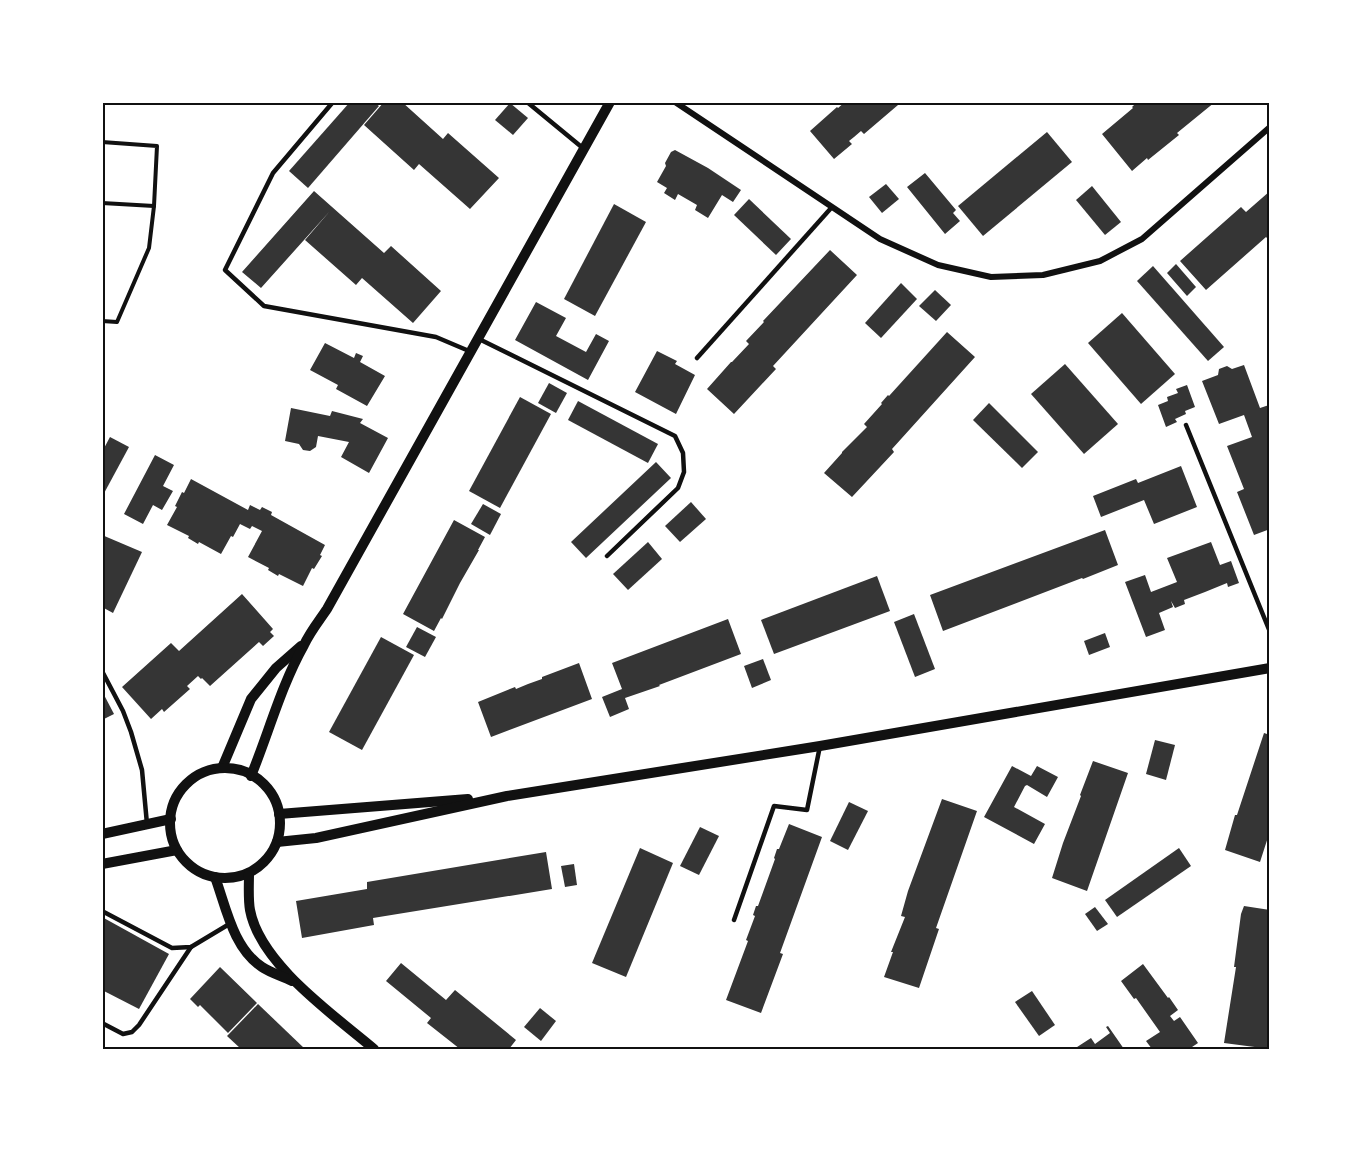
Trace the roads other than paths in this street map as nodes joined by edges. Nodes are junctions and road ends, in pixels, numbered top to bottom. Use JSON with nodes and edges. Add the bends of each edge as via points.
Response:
{"nodes":[{"id":1,"x":333,"y":102,"type":"edge"},
{"id":2,"x":527,"y":102,"type":"edge"},
{"id":3,"x":610,"y":102,"type":"edge"},
{"id":4,"x":675,"y":102,"type":"edge"},
{"id":5,"x":1270,"y":127,"type":"edge"},
{"id":6,"x":584,"y":149,"type":"junction"},
{"id":7,"x":832,"y":207,"type":"junction"},
{"id":8,"x":479,"y":339,"type":"junction"},
{"id":9,"x":472,"y":352,"type":"junction"},
{"id":10,"x":697,"y":358,"type":"dead end"},
{"id":11,"x":1186,"y":425,"type":"dead end"},
{"id":12,"x":608,"y":556,"type":"dead end"},
{"id":13,"x":1270,"y":632,"type":"edge"},
{"id":14,"x":304,"y":644,"type":"junction"},
{"id":15,"x":1270,"y":668,"type":"edge"},
{"id":16,"x":102,"y":671,"type":"edge"},
{"id":17,"x":820,"y":746,"type":"junction"},
{"id":18,"x":222,"y":768,"type":"junction"},
{"id":19,"x":251,"y":776,"type":"junction"},
{"id":20,"x":507,"y":796,"type":"junction"},
{"id":21,"x":279,"y":814,"type":"junction"},
{"id":22,"x":171,"y":819,"type":"junction"},
{"id":23,"x":147,"y":824,"type":"junction"},
{"id":24,"x":102,"y":834,"type":"edge"},
{"id":25,"x":277,"y":842,"type":"junction"},
{"id":26,"x":177,"y":850,"type":"junction"},
{"id":27,"x":102,"y":864,"type":"edge"},
{"id":28,"x":249,"y":873,"type":"junction"},
{"id":29,"x":215,"y":877,"type":"junction"},
{"id":30,"x":102,"y":911,"type":"edge"},
{"id":31,"x":734,"y":920,"type":"dead end"},
{"id":32,"x":231,"y":923,"type":"junction"},
{"id":33,"x":191,"y":947,"type":"junction"},
{"id":34,"x":295,"y":982,"type":"junction"},
{"id":35,"x":102,"y":1023,"type":"edge"},
{"id":36,"x":374,"y":1049,"type":"edge"}],
"edges":[{"from":1,"to":9,"type":"lane","via":[[273,173],[225,270],[264,306],[436,337]]},
{"from":2,"to":6,"type":"lane"},
{"from":3,"to":6,"type":"street"},
{"from":4,"to":7,"type":"street"},
{"from":5,"to":7,"type":"street","via":[[1142,240],[1100,261],[1043,275],[991,277],[938,265],[880,239]]},
{"from":6,"to":8,"type":"street"},
{"from":7,"to":10,"type":"lane"},
{"from":8,"to":9,"type":"street"},
{"from":8,"to":12,"type":"lane","via":[[675,436],[683,453],[684,472],[678,488]]},
{"from":9,"to":14,"type":"street"},
{"from":11,"to":13,"type":"lane"},
{"from":14,"to":18,"type":"street","via":[[276,668],[251,699]]},
{"from":14,"to":19,"type":"street"},
{"from":15,"to":17,"type":"street"},
{"from":16,"to":23,"type":"lane","via":[[134,741],[142,770]]},
{"from":17,"to":20,"type":"street"},
{"from":17,"to":31,"type":"lane","via":[[807,810],[774,806]]},
{"from":18,"to":19,"type":"street"},
{"from":18,"to":22,"type":"street","via":[[201,774],[183,786]]},
{"from":19,"to":21,"type":"street","via":[[262,782],[275,800]]},
{"from":20,"to":21,"type":"street"},
{"from":20,"to":25,"type":"street","via":[[316,838]]},
{"from":21,"to":25,"type":"street"},
{"from":22,"to":23,"type":"street"},
{"from":22,"to":26,"type":"street"},
{"from":23,"to":24,"type":"street"},
{"from":25,"to":28,"type":"street","via":[[266,860]]},
{"from":26,"to":27,"type":"street"},
{"from":26,"to":29,"type":"street","via":[[188,864]]},
{"from":28,"to":29,"type":"street","via":[[228,879]]},
{"from":28,"to":34,"type":"street","via":[[250,911],[262,942]]},
{"from":29,"to":32,"type":"street"},
{"from":30,"to":33,"type":"lane","via":[[172,948]]},
{"from":32,"to":33,"type":"lane"},
{"from":32,"to":34,"type":"street","via":[[242,947],[262,967]]},
{"from":33,"to":35,"type":"lane","via":[[132,1032],[123,1034]]},
{"from":34,"to":36,"type":"street"}]}
